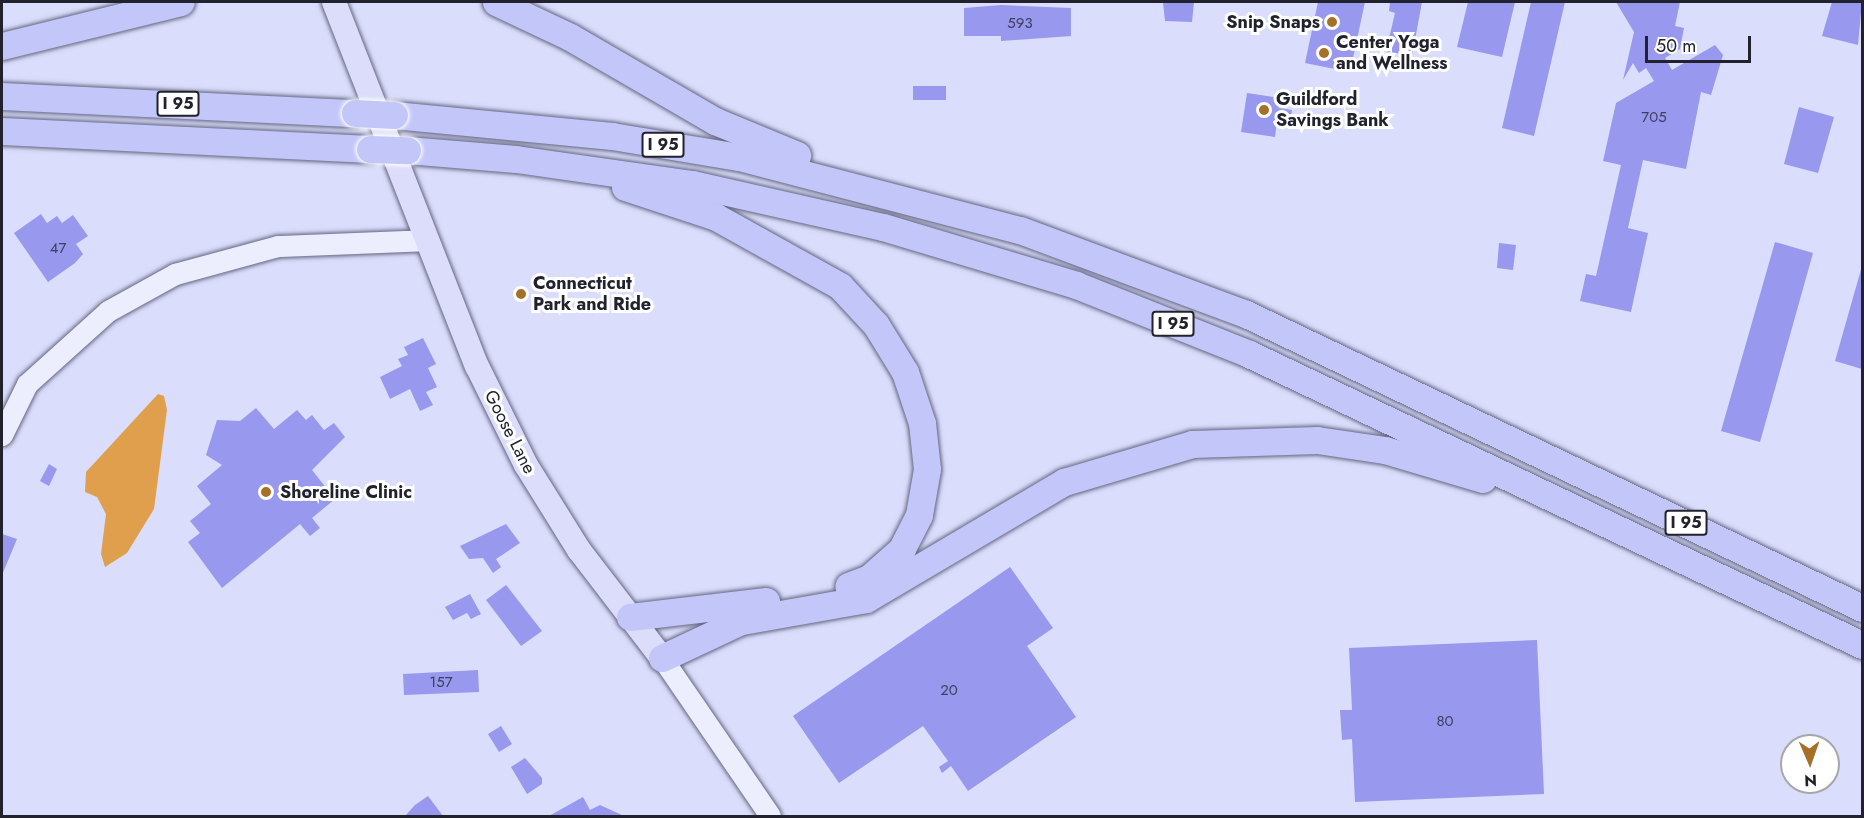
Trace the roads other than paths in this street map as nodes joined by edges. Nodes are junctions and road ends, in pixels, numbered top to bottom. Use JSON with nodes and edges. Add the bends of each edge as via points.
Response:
{"nodes":[{"id":1,"x":181,"y":2,"type":"edge"},
{"id":2,"x":334,"y":2,"type":"edge"},
{"id":3,"x":496,"y":2,"type":"edge"},
{"id":4,"x":2,"y":46,"type":"edge"},
{"id":5,"x":2,"y":96,"type":"edge"},
{"id":6,"x":2,"y":131,"type":"edge"},
{"id":7,"x":435,"y":151,"type":"junction"},
{"id":8,"x":928,"y":203,"type":"junction"},
{"id":9,"x":426,"y":240,"type":"junction"},
{"id":10,"x":2,"y":435,"type":"edge"},
{"id":11,"x":1664,"y":549,"type":"junction"},
{"id":12,"x":1863,"y":608,"type":"edge"},
{"id":13,"x":630,"y":617,"type":"junction"},
{"id":14,"x":1863,"y":645,"type":"edge"},
{"id":15,"x":662,"y":658,"type":"junction"},
{"id":16,"x":770,"y":816,"type":"edge"}],
"edges":[{"from":1,"to":4,"type":"highway"},
{"from":2,"to":9,"type":"main road","name":"Goose Lane"},
{"from":3,"to":8,"type":"highway","via":[[570,36],[748,137]]},
{"from":5,"to":8,"type":"highway","number":"I 95","bridge":true,"via":[[487,121],[728,155]]},
{"from":6,"to":7,"type":"highway","number":"I 95","bridge":true},
{"from":7,"to":11,"type":"highway","number":"I 95","via":[[608,170],[797,206],[1076,285],[1249,354]]},
{"from":7,"to":13,"type":"highway","via":[[631,188],[716,217],[840,286],[876,326],[904,372],[922,423],[927,469],[920,514],[902,549],[869,578],[830,593]]},
{"from":8,"to":12,"type":"highway","number":"I 95","via":[[1128,268],[1246,314]]},
{"from":9,"to":10,"type":"street","via":[[278,246],[175,274],[108,311],[27,384]]},
{"from":9,"to":13,"type":"main road","name":"Goose Lane","via":[[477,366],[526,465]]},
{"from":11,"to":14,"type":"highway","number":"I 95"},
{"from":11,"to":15,"type":"highway","via":[[1472,475],[1385,450],[1317,440],[1192,444],[1064,482],[866,599],[741,621]]},
{"from":13,"to":15,"type":"main road","name":"Goose Lane"},
{"from":15,"to":16,"type":"street","name":"Goose Lane"}]}
